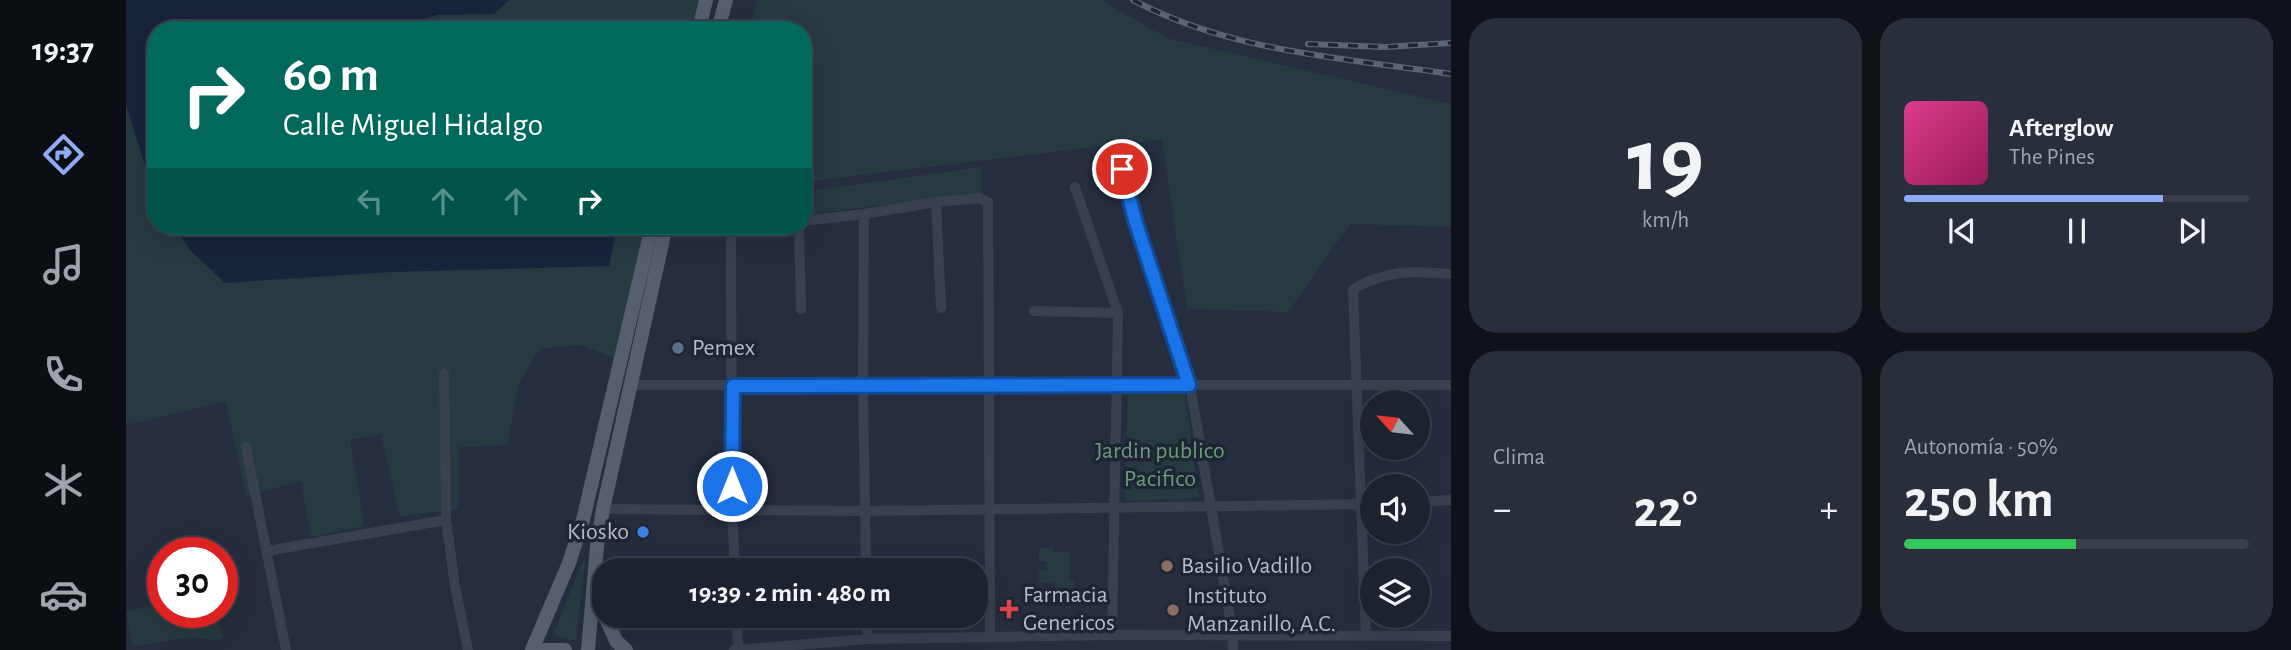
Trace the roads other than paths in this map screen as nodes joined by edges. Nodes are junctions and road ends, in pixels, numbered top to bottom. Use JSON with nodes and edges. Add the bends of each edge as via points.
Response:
{"nodes":[{"id":1,"x":706,"y":0,"type":"edge"},
{"id":2,"x":726,"y":0,"type":"edge"},
{"id":3,"x":701,"y":21,"type":"edge"},
{"id":4,"x":720,"y":21,"type":"edge"},
{"id":5,"x":1122,"y":169,"type":"dead end"},
{"id":6,"x":1074,"y":187,"type":"dead end"},
{"id":7,"x":936,"y":202,"type":"junction"},
{"id":8,"x":864,"y":214,"type":"junction"},
{"id":9,"x":812,"y":219,"type":"edge"},
{"id":10,"x":650,"y":235,"type":"edge"},
{"id":11,"x":664,"y":235,"type":"edge"},
{"id":12,"x":732,"y":235,"type":"edge"},
{"id":13,"x":799,"y":235,"type":"edge"},
{"id":14,"x":1451,"y":274,"type":"edge"},
{"id":15,"x":941,"y":308,"type":"dead end"},
{"id":16,"x":801,"y":309,"type":"dead end"},
{"id":17,"x":1034,"y":311,"type":"dead end"},
{"id":18,"x":1118,"y":313,"type":"junction"},
{"id":19,"x":444,"y":373,"type":"dead end"},
{"id":20,"x":1356,"y":384,"type":"junction"},
{"id":21,"x":630,"y":385,"type":"junction"},
{"id":22,"x":1118,"y":385,"type":"junction"},
{"id":23,"x":1189,"y":385,"type":"junction"},
{"id":24,"x":1451,"y":385,"type":"edge"},
{"id":25,"x":733,"y":386,"type":"junction"},
{"id":26,"x":863,"y":386,"type":"junction"},
{"id":27,"x":988,"y":387,"type":"junction"},
{"id":28,"x":246,"y":447,"type":"dead end"},
{"id":29,"x":1451,"y":500,"type":"edge"},
{"id":30,"x":1430,"y":501,"type":"edge"},
{"id":31,"x":1210,"y":505,"type":"junction"},
{"id":32,"x":1360,"y":505,"type":"joint"},
{"id":33,"x":1113,"y":507,"type":"junction"},
{"id":34,"x":603,"y":509,"type":"junction"},
{"id":35,"x":988,"y":509,"type":"junction"},
{"id":36,"x":732,"y":511,"type":"junction"},
{"id":37,"x":864,"y":511,"type":"junction"},
{"id":38,"x":446,"y":520,"type":"junction"},
{"id":39,"x":1362,"y":544,"type":"edge"},
{"id":40,"x":597,"y":546,"type":"junction"},
{"id":41,"x":267,"y":551,"type":"junction"},
{"id":42,"x":598,"y":558,"type":"edge"},
{"id":43,"x":734,"y":558,"type":"edge"},
{"id":44,"x":866,"y":558,"type":"edge"},
{"id":45,"x":610,"y":628,"type":"edge"},
{"id":46,"x":737,"y":628,"type":"edge"},
{"id":47,"x":868,"y":628,"type":"edge"},
{"id":48,"x":1112,"y":635,"type":"junction"},
{"id":49,"x":1233,"y":635,"type":"junction"},
{"id":50,"x":1366,"y":636,"type":"junction"},
{"id":51,"x":1451,"y":636,"type":"edge"},
{"id":52,"x":990,"y":638,"type":"junction"},
{"id":53,"x":868,"y":639,"type":"junction"},
{"id":54,"x":736,"y":649,"type":"edge"},
{"id":55,"x":286,"y":650,"type":"edge"},
{"id":56,"x":467,"y":650,"type":"edge"},
{"id":57,"x":532,"y":650,"type":"edge"},
{"id":58,"x":545,"y":650,"type":"edge"},
{"id":59,"x":565,"y":650,"type":"edge"},
{"id":60,"x":588,"y":650,"type":"edge"},
{"id":61,"x":626,"y":650,"type":"edge"},
{"id":62,"x":1233,"y":650,"type":"edge"}],
"edges":[{"from":1,"to":3,"type":"main road"},
{"from":2,"to":4,"type":"main road"},
{"from":5,"to":23,"type":"street"},
{"from":6,"to":18,"type":"street"},
{"from":7,"to":8,"type":"street"},
{"from":7,"to":15,"type":"street"},
{"from":7,"to":27,"type":"street","via":[[980,198],[988,202]]},
{"from":8,"to":9,"type":"street"},
{"from":8,"to":26,"type":"street"},
{"from":10,"to":57,"type":"main road","via":[[583,520]]},
{"from":11,"to":21,"type":"main road"},
{"from":12,"to":25,"type":"street"},
{"from":13,"to":16,"type":"street"},
{"from":14,"to":20,"type":"street","via":[[1402,271],[1372,278],[1353,289]]},
{"from":17,"to":18,"type":"street"},
{"from":18,"to":22,"type":"street"},
{"from":19,"to":38,"type":"street"},
{"from":20,"to":23,"type":"street"},
{"from":20,"to":24,"type":"street"},
{"from":20,"to":32,"type":"street"},
{"from":21,"to":25,"type":"street"},
{"from":21,"to":34,"type":"main road"},
{"from":22,"to":23,"type":"street"},
{"from":22,"to":27,"type":"street"},
{"from":22,"to":33,"type":"street"},
{"from":23,"to":31,"type":"street"},
{"from":25,"to":26,"type":"street"},
{"from":25,"to":36,"type":"street"},
{"from":26,"to":27,"type":"street"},
{"from":26,"to":37,"type":"street"},
{"from":27,"to":35,"type":"street"},
{"from":28,"to":41,"type":"street"},
{"from":29,"to":30,"type":"street"},
{"from":31,"to":32,"type":"street"},
{"from":31,"to":33,"type":"street"},
{"from":31,"to":49,"type":"street"},
{"from":33,"to":35,"type":"street"},
{"from":33,"to":48,"type":"street"},
{"from":34,"to":36,"type":"street"},
{"from":34,"to":40,"type":"main road"},
{"from":35,"to":37,"type":"street"},
{"from":35,"to":52,"type":"street"},
{"from":36,"to":37,"type":"street"},
{"from":36,"to":43,"type":"street"},
{"from":37,"to":44,"type":"street"},
{"from":38,"to":41,"type":"street"},
{"from":38,"to":56,"type":"street"},
{"from":39,"to":50,"type":"street"},
{"from":40,"to":42,"type":"main road"},
{"from":40,"to":60,"type":"main road"},
{"from":41,"to":55,"type":"street"},
{"from":45,"to":61,"type":"main road"},
{"from":46,"to":54,"type":"street"},
{"from":47,"to":53,"type":"street"},
{"from":48,"to":49,"type":"street"},
{"from":48,"to":52,"type":"street"},
{"from":49,"to":50,"type":"street"},
{"from":49,"to":62,"type":"street"},
{"from":50,"to":51,"type":"street"},
{"from":52,"to":53,"type":"street"},
{"from":53,"to":54,"type":"street"},
{"from":58,"to":59,"type":"main road"}]}
